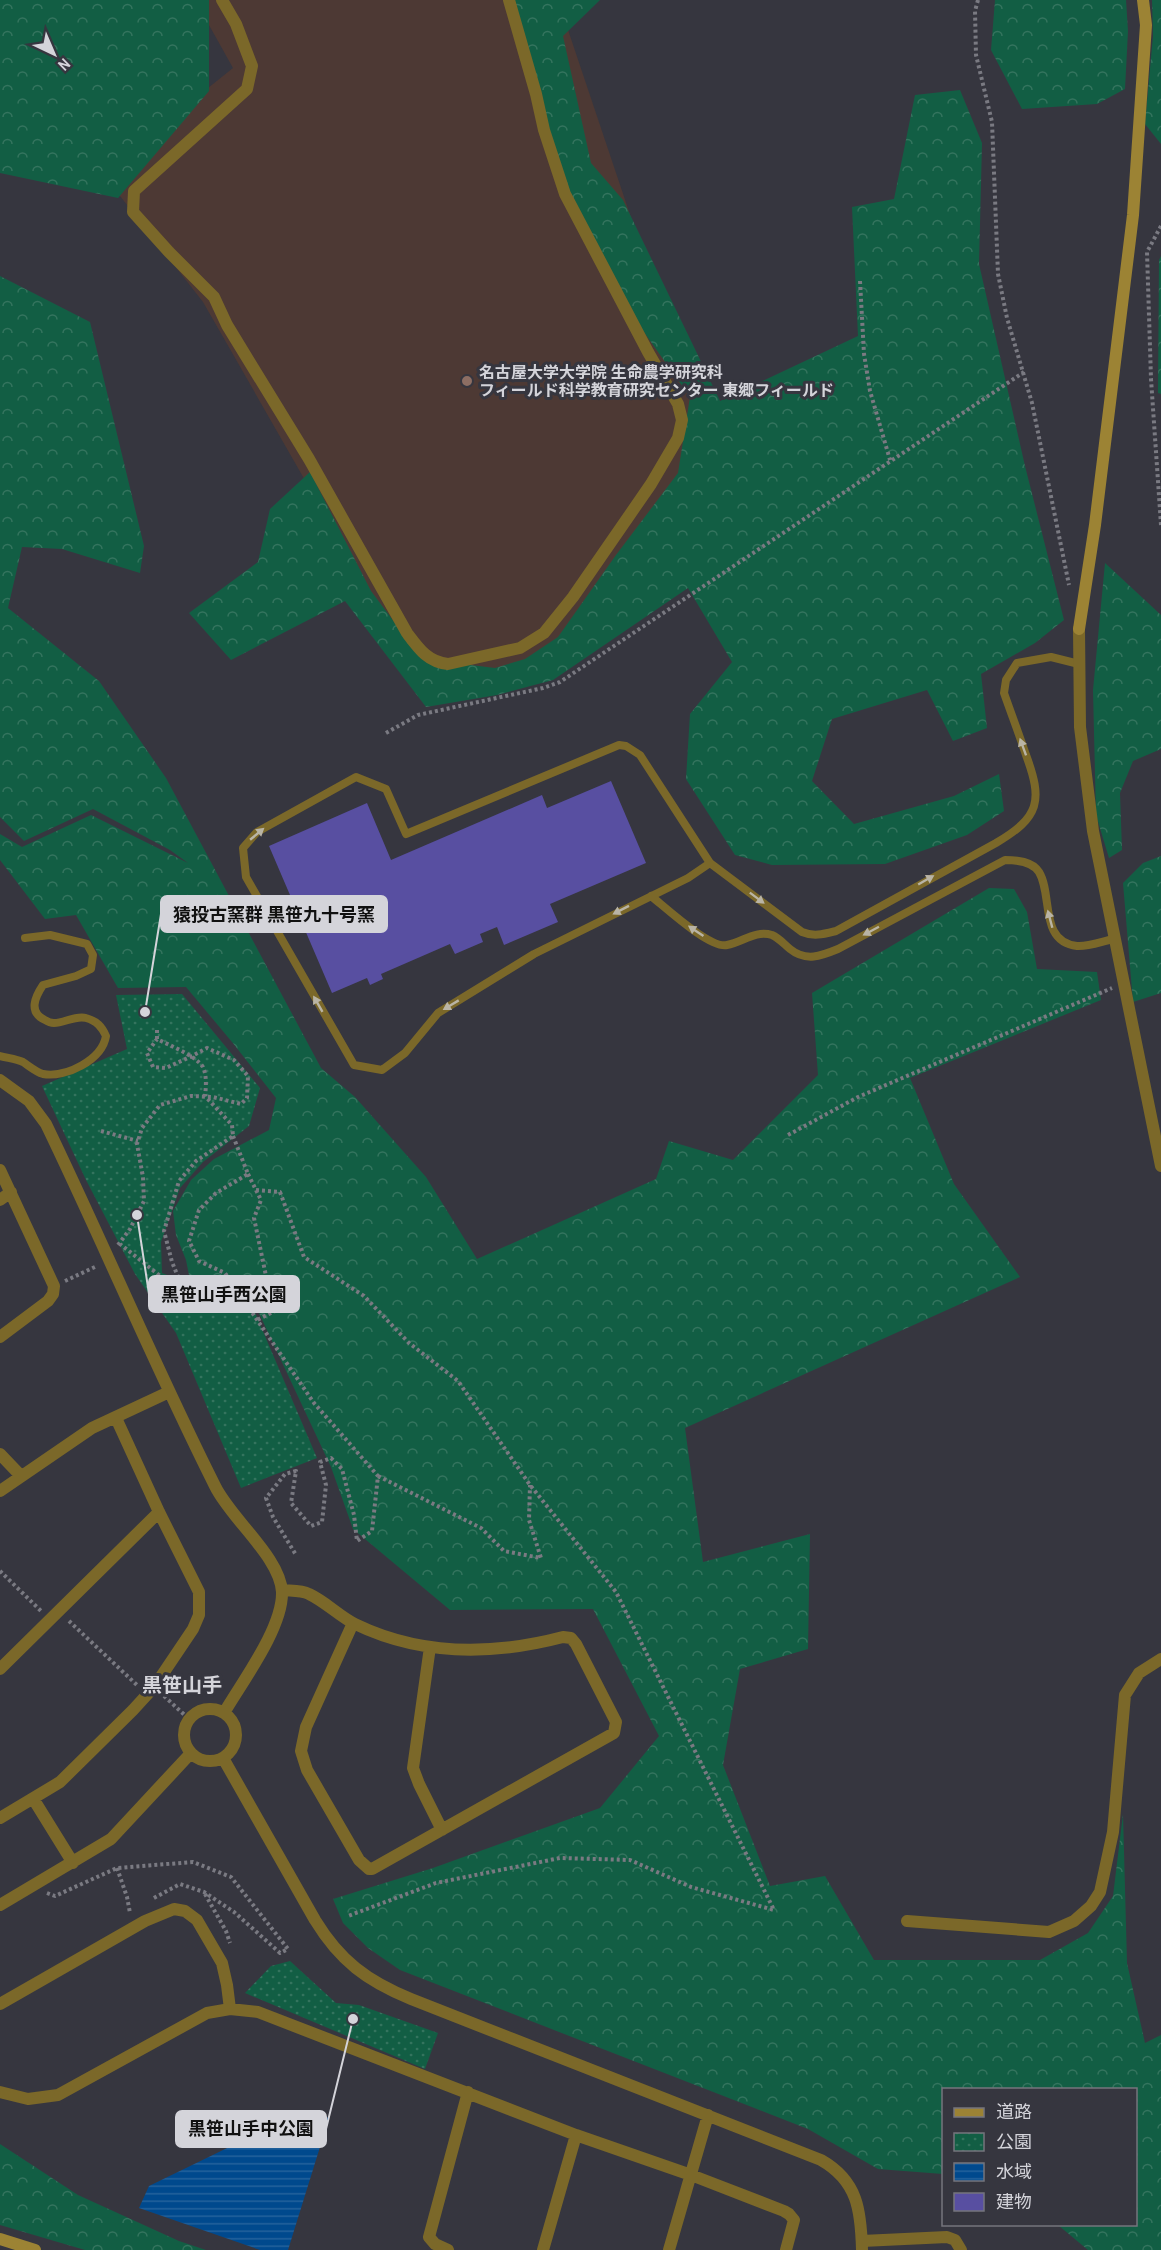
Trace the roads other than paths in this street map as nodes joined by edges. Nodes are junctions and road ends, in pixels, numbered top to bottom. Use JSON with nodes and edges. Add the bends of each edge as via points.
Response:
{"nodes":[{"id":1,"x":222,"y":0,"type":"edge"},
{"id":2,"x":509,"y":0,"type":"edge"},
{"id":3,"x":1143,"y":0,"type":"edge"},
{"id":4,"x":1079,"y":664,"type":"junction"},
{"id":5,"x":710,"y":863,"type":"junction"},
{"id":6,"x":651,"y":896,"type":"junction"},
{"id":7,"x":25,"y":938,"type":"dead end"},
{"id":8,"x":1114,"y":939,"type":"junction"},
{"id":9,"x":0,"y":1056,"type":"edge"},
{"id":10,"x":0,"y":1080,"type":"edge"},
{"id":11,"x":1161,"y":1166,"type":"edge"},
{"id":12,"x":0,"y":1170,"type":"edge"},
{"id":13,"x":11,"y":1192,"type":"junction"},
{"id":14,"x":0,"y":1200,"type":"edge"},
{"id":15,"x":0,"y":1337,"type":"edge"},
{"id":16,"x":170,"y":1392,"type":"junction"},
{"id":17,"x":116,"y":1418,"type":"junction"},
{"id":18,"x":0,"y":1454,"type":"edge"},
{"id":19,"x":21,"y":1476,"type":"junction"},
{"id":20,"x":0,"y":1491,"type":"edge"},
{"id":21,"x":159,"y":1512,"type":"junction"},
{"id":22,"x":282,"y":1590,"type":"junction"},
{"id":23,"x":353,"y":1623,"type":"junction"},
{"id":24,"x":429,"y":1647,"type":"junction"},
{"id":25,"x":1161,"y":1659,"type":"edge"},
{"id":26,"x":0,"y":1669,"type":"edge"},
{"id":27,"x":224,"y":1713,"type":"junction"},
{"id":28,"x":191,"y":1753,"type":"junction"},
{"id":29,"x":223,"y":1758,"type":"junction"},
{"id":30,"x":34,"y":1800,"type":"junction"},
{"id":31,"x":0,"y":1818,"type":"edge"},
{"id":32,"x":442,"y":1830,"type":"junction"},
{"id":33,"x":74,"y":1863,"type":"junction"},
{"id":34,"x":0,"y":1905,"type":"edge"},
{"id":35,"x":907,"y":1921,"type":"dead end"},
{"id":36,"x":0,"y":2004,"type":"edge"},
{"id":37,"x":230,"y":2009,"type":"junction"},
{"id":38,"x":0,"y":2092,"type":"edge"},
{"id":39,"x":468,"y":2092,"type":"junction"},
{"id":40,"x":708,"y":2115,"type":"junction"},
{"id":41,"x":576,"y":2134,"type":"junction"},
{"id":42,"x":691,"y":2175,"type":"junction"},
{"id":43,"x":0,"y":2239,"type":"edge"},
{"id":44,"x":862,"y":2245,"type":"edge"},
{"id":45,"x":35,"y":2250,"type":"edge"},
{"id":46,"x":448,"y":2250,"type":"edge"},
{"id":47,"x":543,"y":2250,"type":"edge"},
{"id":48,"x":669,"y":2250,"type":"edge"},
{"id":49,"x":786,"y":2250,"type":"edge"},
{"id":50,"x":961,"y":2250,"type":"edge"}],
"edges":[{"from":1,"to":2,"type":"street","via":[[252,66],[247,89],[134,191],[133,212],[214,297],[407,633],[428,658],[448,664],[520,648],[543,633],[573,597],[651,484],[678,438],[682,420],[678,404],[565,194]]},
{"from":3,"to":4,"type":"street","via":[[1146,25],[1133,215],[1079,629]]},
{"from":5,"to":4,"type":"lane","one_way":true,"via":[[802,932],[815,935],[836,931],[1024,824],[1035,803],[1036,783],[1004,693],[1006,680],[1017,663],[1051,657]]},
{"from":4,"to":8,"type":"street","via":[[1080,727],[1093,831]]},
{"from":5,"to":6,"type":"lane"},
{"from":6,"to":5,"type":"lane","one_way":true,"via":[[534,954],[438,1013],[405,1053],[382,1070],[354,1065],[246,877],[243,848],[257,832],[356,777],[386,789],[406,834],[619,745],[640,755]]},
{"from":8,"to":6,"type":"lane","one_way":true,"via":[[1077,946],[1061,940],[1050,922],[1039,871],[1018,860],[1005,860],[814,958],[798,954],[769,935],[718,945],[696,933]]},
{"from":7,"to":9,"type":"lane","via":[[50,934],[87,944],[93,955],[91,969],[44,985],[34,1006],[40,1017],[52,1024],[84,1017],[97,1022],[106,1036],[105,1045],[94,1057],[63,1074],[42,1074],[21,1061]]},
{"from":8,"to":11,"type":"street"},
{"from":10,"to":16,"type":"street","via":[[29,1101],[46,1124]]},
{"from":12,"to":13,"type":"street"},
{"from":13,"to":14,"type":"street"},
{"from":13,"to":15,"type":"street","via":[[54,1286],[48,1301]]},
{"from":16,"to":17,"type":"street"},
{"from":16,"to":22,"type":"street","via":[[219,1495],[276,1570]]},
{"from":17,"to":19,"type":"street","via":[[69,1442]]},
{"from":17,"to":21,"type":"street"},
{"from":18,"to":19,"type":"street"},
{"from":19,"to":20,"type":"street"},
{"from":21,"to":26,"type":"street"},
{"from":21,"to":30,"type":"street","via":[[199,1592],[200,1608],[193,1629],[151,1690],[60,1782]]},
{"from":22,"to":23,"type":"street","via":[[308,1593]]},
{"from":22,"to":27,"type":"street","via":[[276,1624]]},
{"from":23,"to":24,"type":"street"},
{"from":23,"to":32,"type":"street","via":[[303,1734],[303,1761],[364,1867],[372,1869]]},
{"from":24,"to":32,"type":"street","via":[[413,1768]]},
{"from":24,"to":32,"type":"street","via":[[503,1649],[569,1638],[576,1644],[617,1726],[614,1733]]},
{"from":25,"to":35,"type":"street","via":[[1139,1673],[1125,1695],[1113,1832],[1100,1892],[1091,1906],[1074,1922],[1049,1932]]},
{"from":27,"to":28,"type":"street","via":[[209,1709],[190,1720],[184,1739]]},
{"from":27,"to":29,"type":"street","via":[[232,1720],[237,1738]]},
{"from":28,"to":29,"type":"street","via":[[206,1761]]},
{"from":28,"to":33,"type":"street","via":[[111,1839]]},
{"from":29,"to":40,"type":"street","via":[[321,1930],[368,1979]]},
{"from":30,"to":31,"type":"street"},
{"from":30,"to":33,"type":"street"},
{"from":33,"to":34,"type":"street"},
{"from":36,"to":37,"type":"street","via":[[145,1921],[174,1909],[198,1920],[222,1963]]},
{"from":37,"to":38,"type":"street","via":[[198,2017],[58,2095],[28,2099]]},
{"from":37,"to":39,"type":"street","via":[[267,2015]]},
{"from":39,"to":41,"type":"street"},
{"from":39,"to":46,"type":"street","via":[[429,2237]]},
{"from":40,"to":42,"type":"street"},
{"from":40,"to":44,"type":"street","via":[[811,2155],[837,2170],[855,2194]]},
{"from":41,"to":42,"type":"street"},
{"from":41,"to":47,"type":"street"},
{"from":42,"to":48,"type":"street"},
{"from":42,"to":49,"type":"street","via":[[789,2214],[793,2224]]},
{"from":43,"to":45,"type":"street"},
{"from":44,"to":50,"type":"street","via":[[947,2237],[955,2240]]}]}
